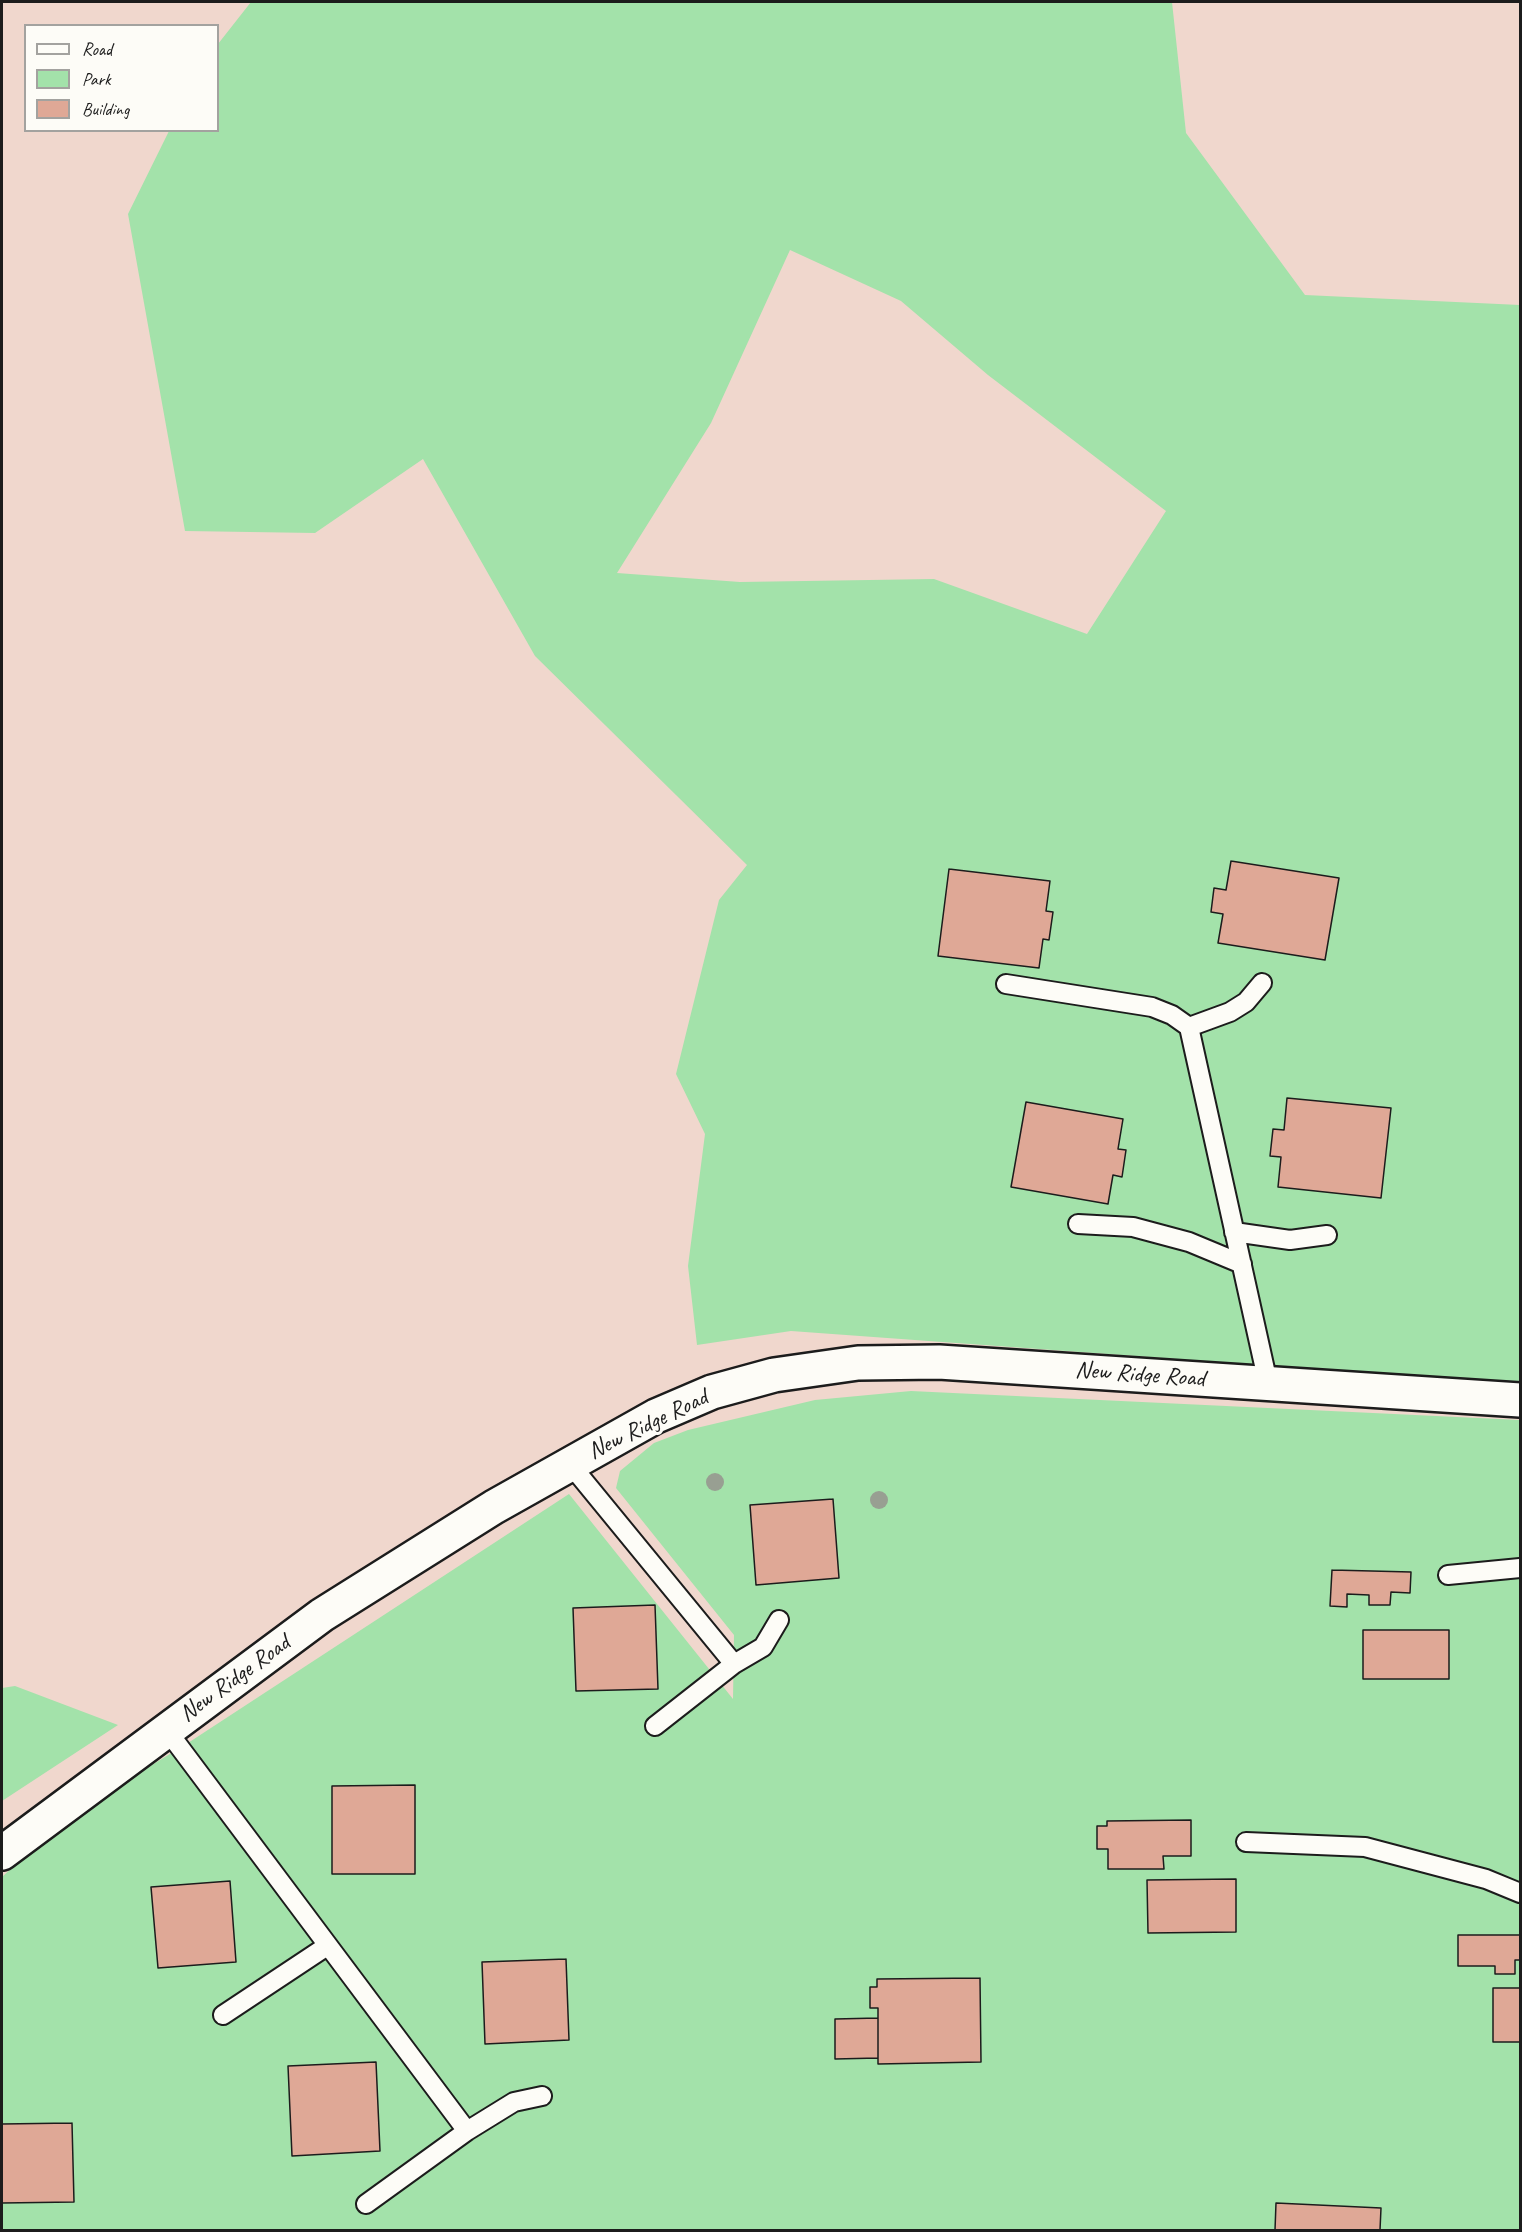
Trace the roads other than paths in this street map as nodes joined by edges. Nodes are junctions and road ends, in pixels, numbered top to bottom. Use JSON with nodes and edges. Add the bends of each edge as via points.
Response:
{"nodes":[{"id":1,"x":1262,"y":983,"type":"dead end"},
{"id":2,"x":1006,"y":984,"type":"dead end"},
{"id":3,"x":1189,"y":1027,"type":"junction"},
{"id":4,"x":1078,"y":1224,"type":"dead end"},
{"id":5,"x":1234,"y":1232,"type":"junction"},
{"id":6,"x":1327,"y":1235,"type":"dead end"},
{"id":7,"x":1242,"y":1264,"type":"junction"},
{"id":8,"x":1268,"y":1383,"type":"junction"},
{"id":9,"x":1521,"y":1400,"type":"edge"},
{"id":10,"x":570,"y":1464,"type":"junction"},
{"id":11,"x":1521,"y":1568,"type":"edge"},
{"id":12,"x":1448,"y":1575,"type":"dead end"},
{"id":13,"x":779,"y":1620,"type":"dead end"},
{"id":14,"x":734,"y":1664,"type":"junction"},
{"id":15,"x":655,"y":1726,"type":"dead end"},
{"id":16,"x":166,"y":1729,"type":"junction"},
{"id":17,"x":1246,"y":1842,"type":"dead end"},
{"id":18,"x":2,"y":1853,"type":"edge"},
{"id":19,"x":1521,"y":1893,"type":"edge"},
{"id":20,"x":327,"y":1946,"type":"junction"},
{"id":21,"x":223,"y":2015,"type":"dead end"},
{"id":22,"x":542,"y":2096,"type":"dead end"},
{"id":23,"x":467,"y":2131,"type":"junction"},
{"id":24,"x":366,"y":2204,"type":"dead end"}],
"edges":[{"from":1,"to":3,"type":"lane","via":[[1246,1002],[1230,1012]]},
{"from":2,"to":3,"type":"lane","via":[[1152,1007]]},
{"from":3,"to":5,"type":"lane"},
{"from":4,"to":7,"type":"lane","via":[[1133,1227],[1189,1242]]},
{"from":5,"to":6,"type":"lane","via":[[1290,1240]]},
{"from":5,"to":7,"type":"lane"},
{"from":7,"to":8,"type":"lane"},
{"from":8,"to":9,"type":"street","name":"New Ridge Road"},
{"from":8,"to":10,"type":"street","name":"New Ridge Road","via":[[939,1362],[858,1363],[774,1375],[712,1392],[656,1416]]},
{"from":10,"to":14,"type":"lane"},
{"from":10,"to":16,"type":"street","name":"New Ridge Road","via":[[322,1615]]},
{"from":11,"to":12,"type":"lane"},
{"from":13,"to":14,"type":"lane","via":[[763,1647]]},
{"from":14,"to":15,"type":"lane"},
{"from":16,"to":18,"type":"street","name":"New Ridge Road"},
{"from":16,"to":20,"type":"lane"},
{"from":17,"to":19,"type":"lane","via":[[1365,1847],[1486,1879]]},
{"from":20,"to":21,"type":"lane"},
{"from":20,"to":23,"type":"lane"},
{"from":22,"to":23,"type":"lane","via":[[514,2102]]},
{"from":23,"to":24,"type":"lane"}]}
